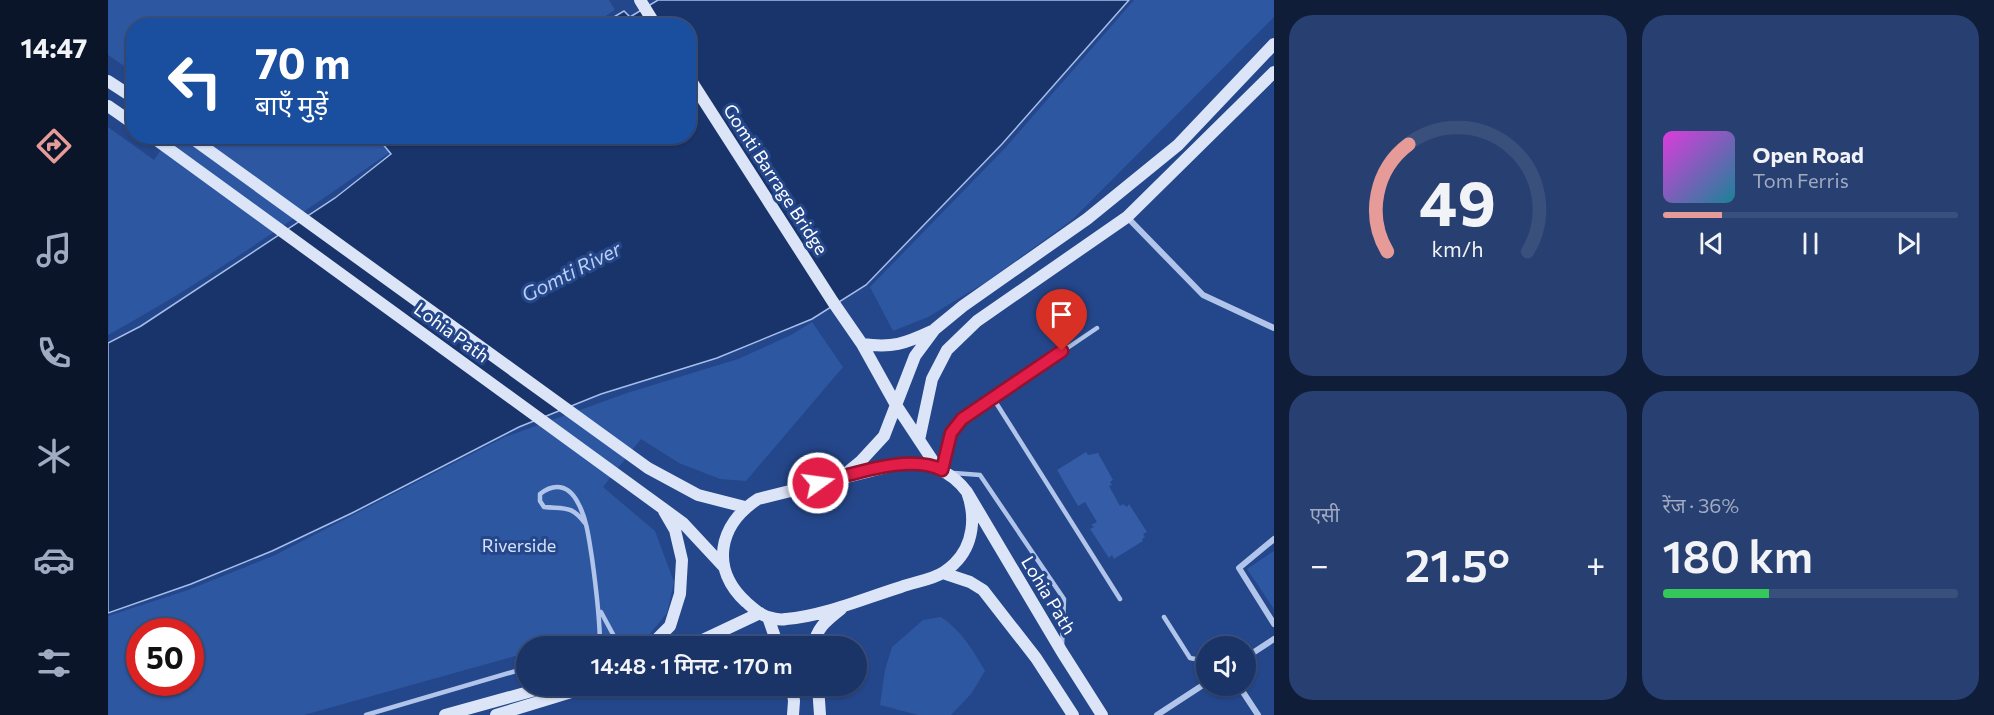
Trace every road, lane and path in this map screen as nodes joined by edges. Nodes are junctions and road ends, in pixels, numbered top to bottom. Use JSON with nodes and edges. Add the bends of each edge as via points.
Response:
{"nodes":[{"id":1,"x":640,"y":1,"type":"edge"},
{"id":2,"x":651,"y":18,"type":"edge"},
{"id":3,"x":1274,"y":44,"type":"edge"},
{"id":4,"x":1274,"y":72,"type":"edge"},
{"id":5,"x":108,"y":81,"type":"edge"},
{"id":6,"x":696,"y":88,"type":"edge"},
{"id":7,"x":126,"y":93,"type":"edge"},
{"id":8,"x":108,"y":106,"type":"edge"},
{"id":9,"x":126,"y":118,"type":"edge"},
{"id":10,"x":162,"y":144,"type":"edge"},
{"id":11,"x":200,"y":144,"type":"edge"},
{"id":12,"x":1127,"y":217,"type":"junction"},
{"id":13,"x":1097,"y":328,"type":"dead end"},
{"id":14,"x":1274,"y":328,"type":"edge"},
{"id":15,"x":935,"y":329,"type":"junction"},
{"id":16,"x":861,"y":344,"type":"junction"},
{"id":17,"x":993,"y":398,"type":"junction"},
{"id":18,"x":896,"y":405,"type":"junction"},
{"id":19,"x":919,"y":440,"type":"junction"},
{"id":20,"x":942,"y":470,"type":"junction"},
{"id":21,"x":840,"y":478,"type":"junction"},
{"id":22,"x":967,"y":492,"type":"junction"},
{"id":23,"x":660,"y":506,"type":"junction"},
{"id":24,"x":745,"y":507,"type":"junction"},
{"id":25,"x":585,"y":523,"type":"junction"},
{"id":26,"x":1274,"y":539,"type":"edge"},
{"id":27,"x":723,"y":566,"type":"junction"},
{"id":28,"x":943,"y":573,"type":"junction"},
{"id":29,"x":1120,"y":599,"type":"dead end"},
{"id":30,"x":850,"y":603,"type":"junction"},
{"id":31,"x":599,"y":607,"type":"junction"},
{"id":32,"x":764,"y":615,"type":"junction"},
{"id":33,"x":1164,"y":617,"type":"dead end"},
{"id":34,"x":1274,"y":624,"type":"edge"},
{"id":35,"x":600,"y":636,"type":"edge"},
{"id":36,"x":614,"y":636,"type":"edge"},
{"id":37,"x":660,"y":636,"type":"edge"},
{"id":38,"x":714,"y":636,"type":"edge"},
{"id":39,"x":773,"y":636,"type":"edge"},
{"id":40,"x":817,"y":636,"type":"edge"},
{"id":41,"x":1274,"y":639,"type":"edge"},
{"id":42,"x":1256,"y":651,"type":"edge"},
{"id":43,"x":1062,"y":652,"type":"junction"},
{"id":44,"x":1196,"y":659,"type":"edge"},
{"id":45,"x":516,"y":671,"type":"edge"},
{"id":46,"x":1196,"y":690,"type":"edge"},
{"id":47,"x":516,"y":695,"type":"edge"},
{"id":48,"x":558,"y":696,"type":"edge"},
{"id":49,"x":793,"y":696,"type":"edge"},
{"id":50,"x":819,"y":696,"type":"edge"},
{"id":51,"x":1246,"y":696,"type":"edge"},
{"id":52,"x":366,"y":715,"type":"edge"},
{"id":53,"x":446,"y":715,"type":"edge"},
{"id":54,"x":496,"y":715,"type":"edge"},
{"id":55,"x":793,"y":715,"type":"edge"},
{"id":56,"x":820,"y":715,"type":"edge"},
{"id":57,"x":1073,"y":715,"type":"edge"},
{"id":58,"x":1102,"y":715,"type":"edge"},
{"id":59,"x":1157,"y":715,"type":"edge"},
{"id":60,"x":1258,"y":715,"type":"edge"}],
"edges":[{"from":1,"to":2,"type":"main road"},
{"from":3,"to":15,"type":"main road","via":[[1178,144],[1087,219]]},
{"from":4,"to":12,"type":"main road"},
{"from":5,"to":7,"type":"main road"},
{"from":6,"to":16,"type":"main road","name":"Gomti Barrage Bridge"},
{"from":8,"to":9,"type":"main road"},
{"from":10,"to":23,"type":"main road","name":"Lohia Path"},
{"from":11,"to":24,"type":"main road","name":"Lohia Path","via":[[648,468],[698,495]]},
{"from":12,"to":14,"type":"street","via":[[1203,295]]},
{"from":12,"to":19,"type":"main road","via":[[977,321],[947,350],[932,379]]},
{"from":13,"to":17,"type":"lane"},
{"from":15,"to":16,"type":"main road","via":[[884,347]]},
{"from":15,"to":18,"type":"main road","via":[[915,356]]},
{"from":16,"to":18,"type":"main road","name":"Gomti Barrage Bridge"},
{"from":17,"to":20,"type":"lane","via":[[962,419],[951,433]]},
{"from":17,"to":29,"type":"lane"},
{"from":18,"to":19,"type":"main road","name":"Lohia Path"},
{"from":18,"to":21,"type":"main road","via":[[884,436]]},
{"from":19,"to":20,"type":"main road","name":"Lohia Path"},
{"from":20,"to":21,"type":"main road","via":[[918,463],[899,464]]},
{"from":20,"to":22,"type":"main road","name":"Lohia Path"},
{"from":20,"to":43,"type":"lane","via":[[980,475],[1064,599]]},
{"from":21,"to":24,"type":"main road","via":[[772,495]]},
{"from":22,"to":28,"type":"main road","via":[[973,513],[971,535],[956,562]]},
{"from":22,"to":43,"type":"main road","name":"Lohia Path"},
{"from":23,"to":27,"type":"main road","name":"Lohia Path","via":[[684,523]]},
{"from":23,"to":37,"type":"main road","via":[[675,530],[682,560],[681,594],[670,626]]},
{"from":24,"to":27,"type":"main road","via":[[729,530],[723,547]]},
{"from":25,"to":25,"type":"lane","via":[[570,509],[544,507],[540,494],[554,488],[568,490],[579,504]]},
{"from":25,"to":31,"type":"lane"},
{"from":26,"to":34,"type":"street","via":[[1239,568]]},
{"from":27,"to":32,"type":"main road","name":"Lohia Path","via":[[739,596]]},
{"from":28,"to":30,"type":"main road"},
{"from":28,"to":57,"type":"main road","via":[[983,590],[1036,658]]},
{"from":30,"to":32,"type":"main road","via":[[783,620]]},
{"from":30,"to":40,"type":"main road","via":[[824,622]]},
{"from":31,"to":35,"type":"lane"},
{"from":31,"to":36,"type":"lane"},
{"from":32,"to":38,"type":"main road"},
{"from":32,"to":39,"type":"main road"},
{"from":33,"to":44,"type":"lane","via":[[1190,658]]},
{"from":41,"to":42,"type":"street"},
{"from":43,"to":58,"type":"main road","name":"Lohia Path"},
{"from":45,"to":52,"type":"lane"},
{"from":46,"to":59,"type":"street"},
{"from":47,"to":53,"type":"main road"},
{"from":48,"to":54,"type":"main road"},
{"from":49,"to":55,"type":"main road"},
{"from":50,"to":56,"type":"main road"},
{"from":51,"to":60,"type":"street"}]}
